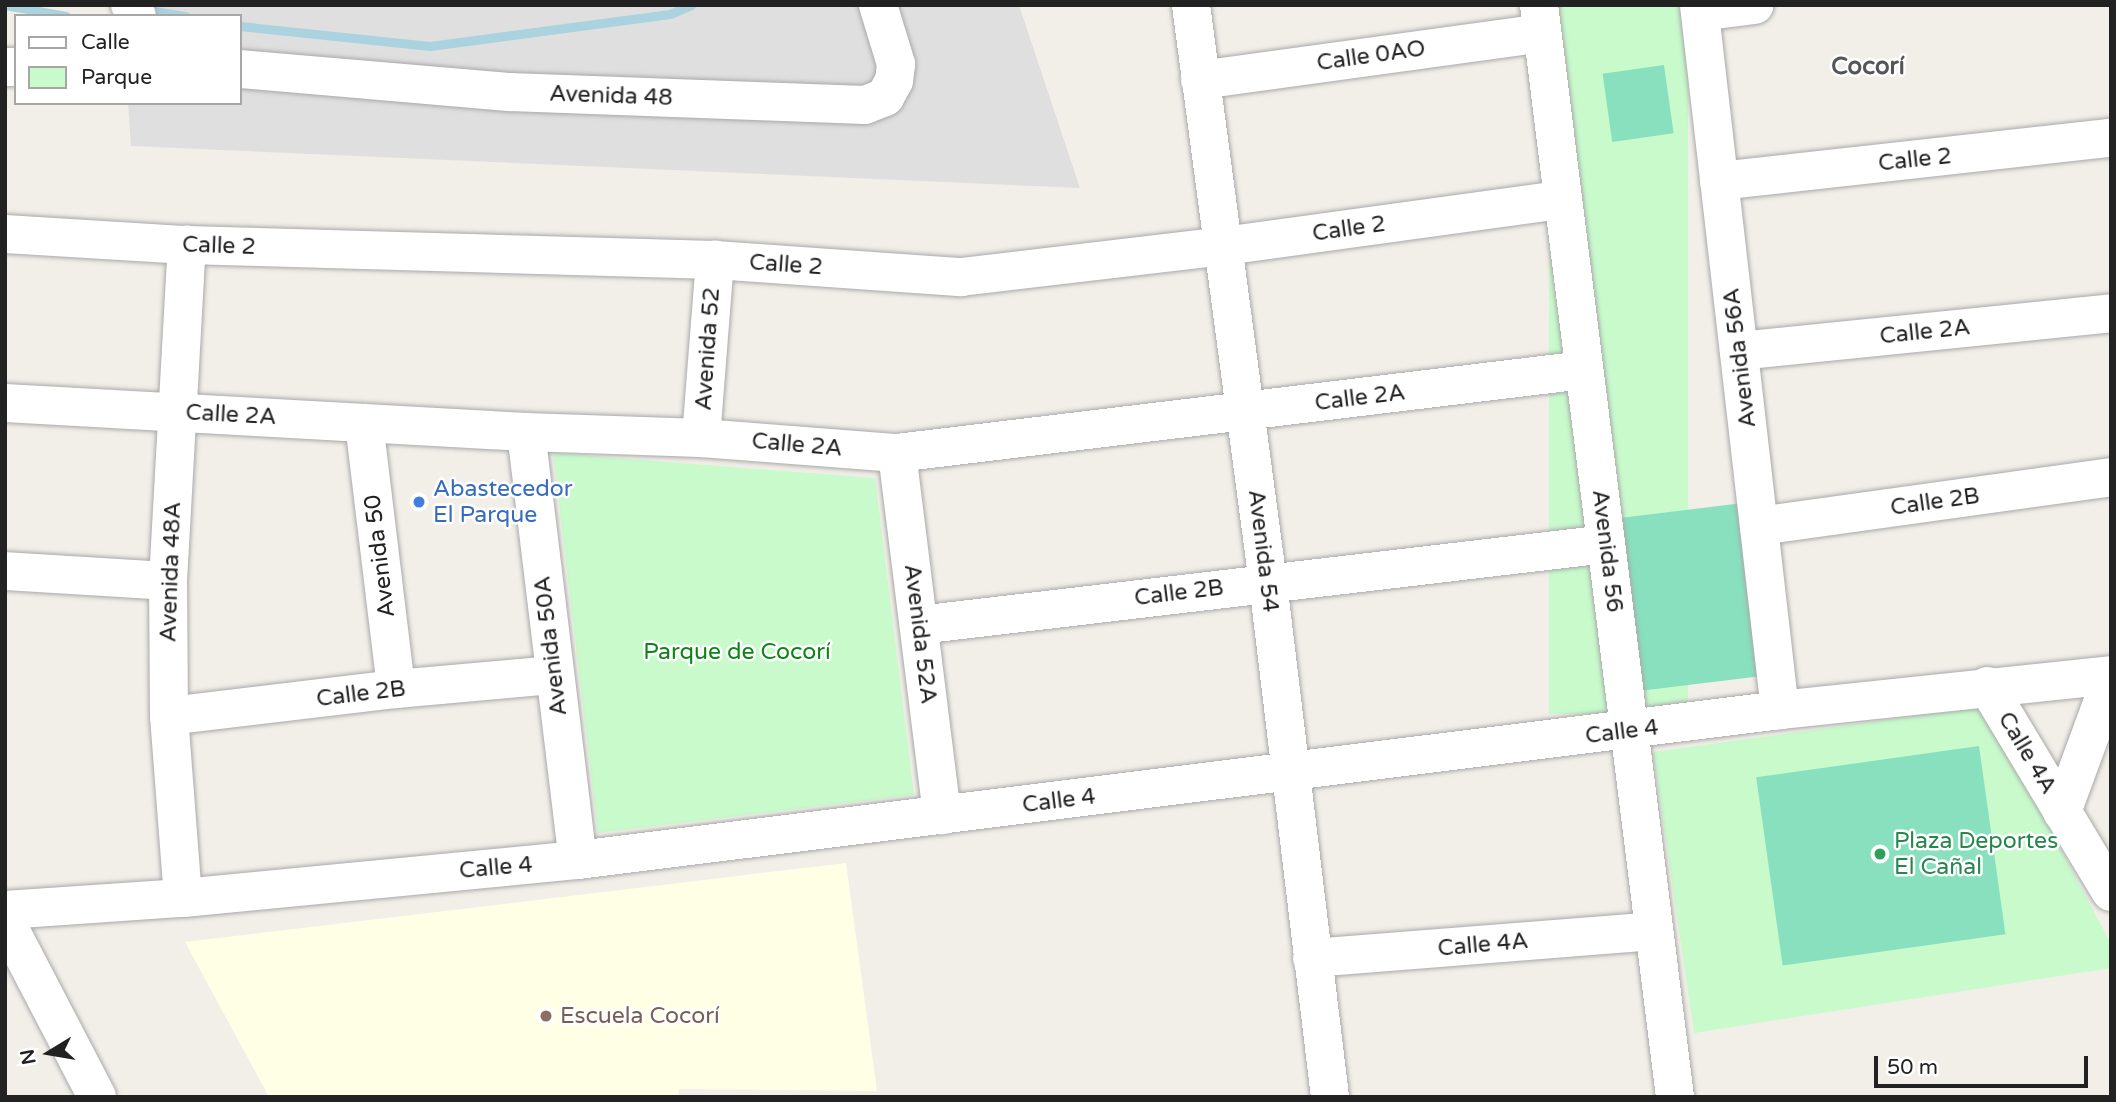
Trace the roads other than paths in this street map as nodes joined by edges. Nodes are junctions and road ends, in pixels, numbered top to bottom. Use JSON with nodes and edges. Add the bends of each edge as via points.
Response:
{"nodes":[{"id":1,"x":878,"y":5,"type":"edge"},
{"id":2,"x":1191,"y":5,"type":"edge"},
{"id":3,"x":1755,"y":5,"type":"edge"},
{"id":4,"x":1699,"y":9,"type":"edge"},
{"id":5,"x":1540,"y":19,"type":"edge"},
{"id":6,"x":242,"y":69,"type":"edge"},
{"id":7,"x":1200,"y":80,"type":"junction"},
{"id":8,"x":2111,"y":138,"type":"edge"},
{"id":9,"x":1719,"y":181,"type":"junction"},
{"id":10,"x":1562,"y":200,"type":"junction"},
{"id":11,"x":5,"y":234,"type":"edge"},
{"id":12,"x":187,"y":245,"type":"junction"},
{"id":13,"x":1224,"y":246,"type":"junction"},
{"id":14,"x":715,"y":260,"type":"junction"},
{"id":15,"x":2111,"y":313,"type":"edge"},
{"id":16,"x":1739,"y":351,"type":"junction"},
{"id":17,"x":1584,"y":370,"type":"junction"},
{"id":18,"x":5,"y":403,"type":"edge"},
{"id":19,"x":178,"y":412,"type":"junction"},
{"id":20,"x":1245,"y":412,"type":"junction"},
{"id":21,"x":364,"y":423,"type":"junction"},
{"id":22,"x":526,"y":432,"type":"junction"},
{"id":23,"x":701,"y":438,"type":"junction"},
{"id":24,"x":897,"y":453,"type":"junction"},
{"id":25,"x":2111,"y":477,"type":"edge"},
{"id":26,"x":1759,"y":526,"type":"junction"},
{"id":27,"x":1606,"y":544,"type":"junction"},
{"id":28,"x":5,"y":570,"type":"edge"},
{"id":29,"x":168,"y":581,"type":"junction"},
{"id":30,"x":1268,"y":583,"type":"junction"},
{"id":31,"x":919,"y":625,"type":"junction"},
{"id":32,"x":554,"y":675,"type":"junction"},
{"id":33,"x":2111,"y":677,"type":"edge"},
{"id":34,"x":1987,"y":686,"type":"junction"},
{"id":35,"x":396,"y":689,"type":"junction"},
{"id":36,"x":1780,"y":710,"type":"junction"},
{"id":37,"x":169,"y":716,"type":"junction"},
{"id":38,"x":1629,"y":731,"type":"junction"},
{"id":39,"x":1290,"y":772,"type":"junction"},
{"id":40,"x":2062,"y":812,"type":"junction"},
{"id":41,"x":942,"y":815,"type":"junction"},
{"id":42,"x":578,"y":860,"type":"junction"},
{"id":43,"x":2111,"y":892,"type":"edge"},
{"id":44,"x":183,"y":898,"type":"junction"},
{"id":45,"x":5,"y":910,"type":"edge"},
{"id":46,"x":5,"y":920,"type":"edge"},
{"id":47,"x":1654,"y":931,"type":"junction"},
{"id":48,"x":1312,"y":958,"type":"junction"},
{"id":49,"x":1671,"y":1096,"type":"edge"},
{"id":50,"x":97,"y":1097,"type":"edge"},
{"id":51,"x":1330,"y":1097,"type":"edge"}],
"edges":[{"from":1,"to":6,"type":"street","name":"Avenida 48","via":[[896,64],[894,81],[885,97],[865,105],[510,92]]},
{"from":2,"to":7,"type":"street","name":"Avenida 54"},
{"from":3,"to":4,"type":"street"},
{"from":4,"to":9,"type":"street","name":"Avenida 56A"},
{"from":5,"to":7,"type":"street","name":"Calle 0AO"},
{"from":5,"to":10,"type":"street","name":"Avenida 56"},
{"from":7,"to":13,"type":"street","name":"Avenida 54"},
{"from":8,"to":9,"type":"street","name":"Calle 2"},
{"from":9,"to":16,"type":"street","name":"Avenida 56A"},
{"from":10,"to":13,"type":"street","name":"Calle 2"},
{"from":10,"to":17,"type":"street","name":"Avenida 56"},
{"from":11,"to":12,"type":"street","name":"Calle 2"},
{"from":12,"to":14,"type":"street","name":"Calle 2"},
{"from":12,"to":19,"type":"street","name":"Avenida 48A"},
{"from":13,"to":14,"type":"street","name":"Calle 2","via":[[961,276]]},
{"from":13,"to":20,"type":"street","name":"Avenida 54"},
{"from":14,"to":23,"type":"street","name":"Avenida 52"},
{"from":15,"to":16,"type":"street","name":"Calle 2A"},
{"from":16,"to":26,"type":"street","name":"Avenida 56A"},
{"from":17,"to":20,"type":"street","name":"Calle 2A"},
{"from":17,"to":27,"type":"street","name":"Avenida 56"},
{"from":18,"to":19,"type":"street","name":"Calle 2A"},
{"from":19,"to":21,"type":"street","name":"Calle 2A"},
{"from":19,"to":29,"type":"street","name":"Avenida 48A"},
{"from":20,"to":24,"type":"street","name":"Calle 2A"},
{"from":20,"to":30,"type":"street","name":"Avenida 54"},
{"from":21,"to":22,"type":"street","name":"Calle 2A"},
{"from":21,"to":35,"type":"street","name":"Avenida 50"},
{"from":22,"to":23,"type":"street","name":"Calle 2A"},
{"from":22,"to":32,"type":"street","name":"Avenida 50A"},
{"from":23,"to":24,"type":"street","name":"Calle 2A"},
{"from":24,"to":31,"type":"street","name":"Avenida 52A"},
{"from":25,"to":26,"type":"street","name":"Calle 2B"},
{"from":26,"to":36,"type":"street","name":"Avenida 56A"},
{"from":27,"to":30,"type":"street","name":"Calle 2B"},
{"from":27,"to":38,"type":"street","name":"Avenida 56"},
{"from":28,"to":29,"type":"street"},
{"from":29,"to":37,"type":"street","name":"Avenida 48A"},
{"from":30,"to":31,"type":"street","name":"Calle 2B"},
{"from":30,"to":39,"type":"street","name":"Avenida 54"},
{"from":31,"to":41,"type":"street","name":"Avenida 52A"},
{"from":32,"to":35,"type":"street","name":"Calle 2B"},
{"from":32,"to":42,"type":"street","name":"Avenida 50A"},
{"from":33,"to":34,"type":"street","name":"Calle 4"},
{"from":33,"to":40,"type":"street"},
{"from":34,"to":36,"type":"street","name":"Calle 4"},
{"from":34,"to":40,"type":"street","name":"Calle 4A"},
{"from":35,"to":37,"type":"street","name":"Calle 2B"},
{"from":36,"to":38,"type":"street","name":"Calle 4"},
{"from":37,"to":44,"type":"street","name":"Avenida 48A"},
{"from":38,"to":39,"type":"street","name":"Calle 4"},
{"from":38,"to":47,"type":"street","name":"Avenida 56"},
{"from":39,"to":41,"type":"street","name":"Calle 4"},
{"from":39,"to":48,"type":"street","name":"Avenida 54"},
{"from":40,"to":43,"type":"street","name":"Calle 4A"},
{"from":41,"to":42,"type":"street","name":"Calle 4"},
{"from":42,"to":44,"type":"street","name":"Calle 4"},
{"from":44,"to":45,"type":"street","name":"Calle 4"},
{"from":46,"to":50,"type":"street"},
{"from":47,"to":48,"type":"street","name":"Calle 4A"},
{"from":47,"to":49,"type":"street","name":"Avenida 56"},
{"from":48,"to":51,"type":"street","name":"Avenida 54"}]}
